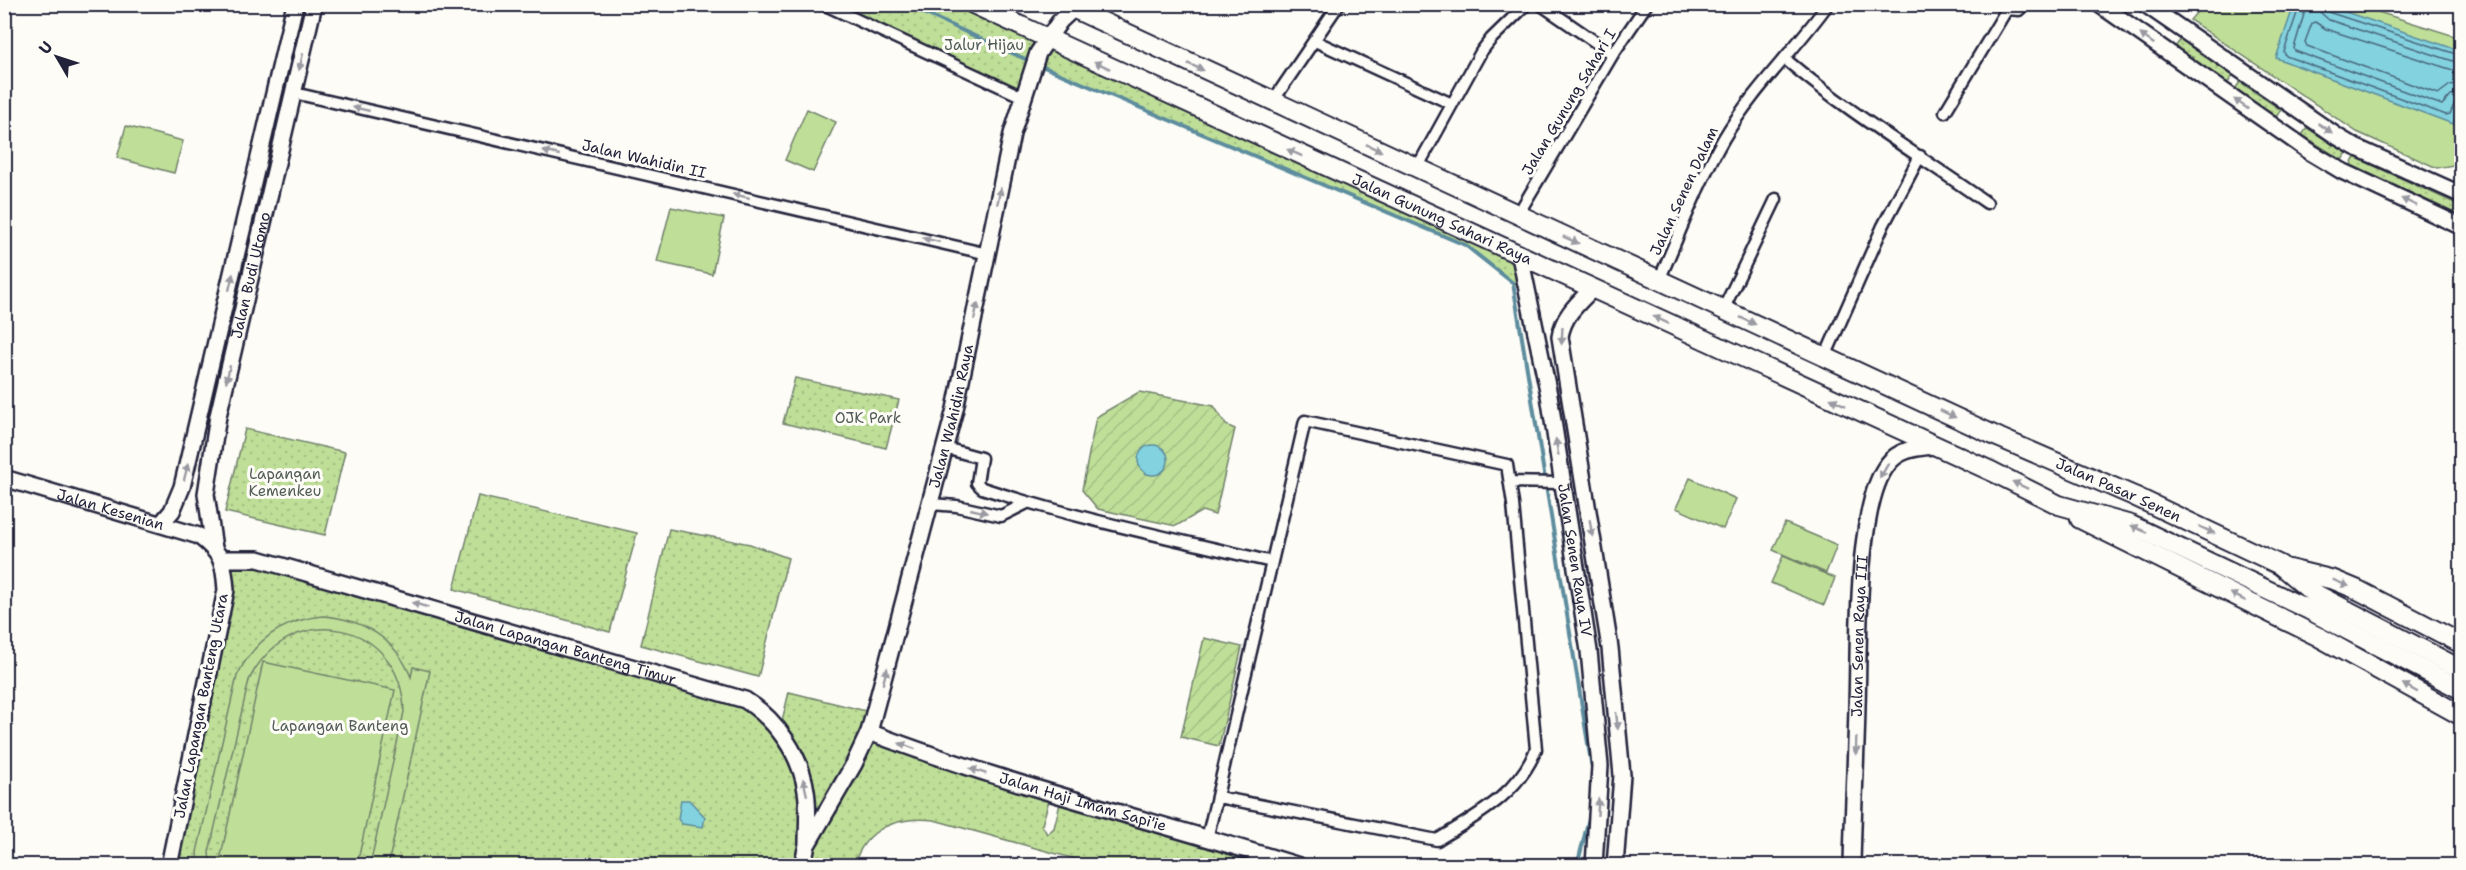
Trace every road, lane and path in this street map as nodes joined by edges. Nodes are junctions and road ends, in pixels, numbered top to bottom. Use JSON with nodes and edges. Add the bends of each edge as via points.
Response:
{"nodes":[{"id":1,"x":295,"y":4,"type":"edge"},
{"id":2,"x":314,"y":4,"type":"edge"},
{"id":3,"x":823,"y":4,"type":"edge"},
{"id":4,"x":973,"y":4,"type":"edge"},
{"id":5,"x":1339,"y":4,"type":"edge"},
{"id":6,"x":1527,"y":4,"type":"edge"},
{"id":7,"x":1540,"y":4,"type":"edge"},
{"id":8,"x":1647,"y":4,"type":"edge"},
{"id":9,"x":1828,"y":4,"type":"edge"},
{"id":10,"x":2024,"y":4,"type":"edge"},
{"id":11,"x":2099,"y":4,"type":"edge"},
{"id":12,"x":2145,"y":4,"type":"edge"},
{"id":13,"x":1069,"y":7,"type":"edge"},
{"id":14,"x":1315,"y":41,"type":"junction"},
{"id":15,"x":1042,"y":46,"type":"junction"},
{"id":16,"x":1613,"y":54,"type":"junction"},
{"id":17,"x":1785,"y":59,"type":"junction"},
{"id":18,"x":294,"y":93,"type":"junction"},
{"id":19,"x":1023,"y":97,"type":"junction"},
{"id":20,"x":1273,"y":101,"type":"junction"},
{"id":21,"x":1452,"y":104,"type":"junction"},
{"id":22,"x":1945,"y":112,"type":"dead end"},
{"id":23,"x":1920,"y":156,"type":"junction"},
{"id":24,"x":1417,"y":168,"type":"junction"},
{"id":25,"x":2462,"y":195,"type":"edge"},
{"id":26,"x":1776,"y":199,"type":"dead end"},
{"id":27,"x":1987,"y":203,"type":"dead end"},
{"id":28,"x":1517,"y":216,"type":"junction"},
{"id":29,"x":2462,"y":227,"type":"edge"},
{"id":30,"x":988,"y":254,"type":"junction"},
{"id":31,"x":1520,"y":256,"type":"junction"},
{"id":32,"x":1659,"y":280,"type":"junction"},
{"id":33,"x":1593,"y":289,"type":"junction"},
{"id":34,"x":1723,"y":310,"type":"junction"},
{"id":35,"x":1825,"y":357,"type":"junction"},
{"id":36,"x":1572,"y":412,"type":"junction"},
{"id":37,"x":1552,"y":416,"type":"junction"},
{"id":38,"x":1910,"y":435,"type":"joint"},
{"id":39,"x":1933,"y":446,"type":"junction"},
{"id":40,"x":945,"y":448,"type":"junction"},
{"id":41,"x":4,"y":478,"type":"edge"},
{"id":42,"x":1510,"y":482,"type":"junction"},
{"id":43,"x":1562,"y":483,"type":"junction"},
{"id":44,"x":1028,"y":503,"type":"junction"},
{"id":45,"x":931,"y":504,"type":"junction"},
{"id":46,"x":2059,"y":504,"type":"junction"},
{"id":47,"x":161,"y":524,"type":"junction"},
{"id":48,"x":218,"y":554,"type":"junction"},
{"id":49,"x":1272,"y":562,"type":"junction"},
{"id":50,"x":2284,"y":568,"type":"junction"},
{"id":51,"x":2462,"y":644,"type":"edge"},
{"id":52,"x":1610,"y":648,"type":"junction"},
{"id":53,"x":1589,"y":651,"type":"junction"},
{"id":54,"x":2462,"y":670,"type":"edge"},
{"id":55,"x":2462,"y":690,"type":"edge"},
{"id":56,"x":2462,"y":716,"type":"edge"},
{"id":57,"x":869,"y":732,"type":"junction"},
{"id":58,"x":1622,"y":765,"type":"junction"},
{"id":59,"x":1600,"y":766,"type":"junction"},
{"id":60,"x":1218,"y":797,"type":"junction"},
{"id":61,"x":1207,"y":839,"type":"junction"},
{"id":62,"x":807,"y":845,"type":"junction"},
{"id":63,"x":169,"y":866,"type":"edge"},
{"id":64,"x":802,"y":866,"type":"edge"},
{"id":65,"x":1299,"y":866,"type":"edge"},
{"id":66,"x":1594,"y":866,"type":"edge"},
{"id":67,"x":1615,"y":866,"type":"edge"},
{"id":68,"x":1852,"y":866,"type":"edge"}],
"edges":[{"from":47,"to":1,"type":"street","name":"Jalan Budi Utomo","one_way":true,"via":[[172,511],[182,487]]},
{"from":2,"to":18,"type":"street","name":"Jalan Budi Utomo","one_way":true},
{"from":3,"to":19,"type":"street"},
{"from":4,"to":15,"type":"main road","name":"Jalan Gunung Sahari Raya"},
{"from":5,"to":14,"type":"street"},
{"from":6,"to":21,"type":"street","via":[[1491,39]]},
{"from":7,"to":16,"type":"street"},
{"from":8,"to":16,"type":"street","name":"Jalan Gunung Sahari I"},
{"from":9,"to":17,"type":"street","name":"Jalan Senen Dalam"},
{"from":10,"to":22,"type":"street","via":[[2019,10],[2007,9]]},
{"from":29,"to":11,"type":"street","one_way":true,"via":[[2312,153]]},
{"from":12,"to":25,"type":"street","one_way":true,"via":[[2347,142]]},
{"from":13,"to":15,"type":"street"},
{"from":13,"to":20,"type":"main road","one_way":true},
{"from":14,"to":20,"type":"street"},
{"from":14,"to":21,"type":"street"},
{"from":15,"to":19,"type":"street","name":"Jalan Wahidin Raya"},
{"from":31,"to":15,"type":"main road","name":"Jalan Gunung Sahari Raya","one_way":true},
{"from":16,"to":28,"type":"street","name":"Jalan Gunung Sahari I"},
{"from":17,"to":23,"type":"street","via":[[1827,95]]},
{"from":17,"to":32,"type":"street","name":"Jalan Senen Dalam","via":[[1724,139]]},
{"from":30,"to":18,"type":"street","name":"Jalan Wahidin II","one_way":true},
{"from":18,"to":48,"type":"street","name":"Jalan Budi Utomo","one_way":true,"via":[[207,479],[206,494]]},
{"from":30,"to":19,"type":"street","name":"Jalan Wahidin Raya","one_way":true},
{"from":20,"to":24,"type":"main road","one_way":true},
{"from":21,"to":24,"type":"street"},
{"from":23,"to":27,"type":"street"},
{"from":23,"to":35,"type":"street","via":[[1878,236]]},
{"from":24,"to":28,"type":"main road"},
{"from":26,"to":34,"type":"street"},
{"from":28,"to":32,"type":"main road","one_way":true},
{"from":40,"to":30,"type":"street","name":"Jalan Wahidin Raya","one_way":true},
{"from":31,"to":33,"type":"main road","name":"Jalan Gunung Sahari Raya"},
{"from":31,"to":37,"type":"street","name":"Jalan Senen Raya IV"},
{"from":32,"to":34,"type":"main road"},
{"from":33,"to":36,"type":"street","name":"Jalan Senen Raya IV","one_way":true,"via":[[1561,328]]},
{"from":38,"to":33,"type":"main road","name":"Jalan Gunung Sahari Raya","one_way":true},
{"from":34,"to":35,"type":"main road","one_way":true},
{"from":35,"to":50,"type":"main road","name":"Jalan Pasar Senen","one_way":true},
{"from":36,"to":37,"type":"street"},
{"from":36,"to":52,"type":"street","name":"Jalan Senen Raya IV","one_way":true},
{"from":43,"to":37,"type":"street","name":"Jalan Senen Raya IV","one_way":true},
{"from":38,"to":39,"type":"main road","name":"Jalan Pasar Senen"},
{"from":46,"to":39,"type":"main road","name":"Jalan Pasar Senen","one_way":true},
{"from":39,"to":68,"type":"street","name":"Jalan Senen Raya III","one_way":true,"via":[[1908,448],[1888,463],[1869,510],[1860,600]]},
{"from":40,"to":44,"type":"street","via":[[981,458],[977,483],[982,488]]},
{"from":40,"to":45,"type":"street","name":"Jalan Wahidin Raya"},
{"from":41,"to":47,"type":"street","name":"Jalan Kesenian"},
{"from":42,"to":43,"type":"street"},
{"from":42,"to":49,"type":"street","via":[[1507,465],[1305,421]]},
{"from":42,"to":60,"type":"street","via":[[1536,749],[1530,766],[1518,781],[1495,804],[1437,840]]},
{"from":43,"to":53,"type":"street","name":"Jalan Senen Raya IV"},
{"from":45,"to":44,"type":"street","one_way":true,"via":[[1001,516]]},
{"from":44,"to":49,"type":"street"},
{"from":57,"to":45,"type":"street","name":"Jalan Wahidin Raya","one_way":true},
{"from":55,"to":46,"type":"main road","name":"Jalan Pasar Senen","one_way":true,"via":[[2309,610],[2131,525]]},
{"from":56,"to":46,"type":"main road","name":"Jalan Pasar Senen","one_way":true,"via":[[2319,637],[2082,521]]},
{"from":47,"to":48,"type":"street","name":"Jalan Kesenian","via":[[199,536]]},
{"from":62,"to":48,"type":"street","name":"Jalan Lapangan Banteng Timur","one_way":true,"via":[[808,807],[800,769],[780,730],[745,700],[258,559]]},
{"from":48,"to":63,"type":"street","name":"Jalan Lapangan Banteng Utara","via":[[226,590]]},
{"from":49,"to":60,"type":"street"},
{"from":50,"to":51,"type":"main road","one_way":true,"via":[[2350,586]]},
{"from":50,"to":54,"type":"main road","name":"Jalan Pasar Senen","via":[[2312,592]]},
{"from":52,"to":53,"type":"street"},
{"from":52,"to":58,"type":"street","name":"Jalan Senen Raya IV","one_way":true},
{"from":53,"to":59,"type":"street","name":"Jalan Senen Raya IV"},
{"from":61,"to":57,"type":"street","name":"Jalan Haji Imam Sapi'ie","one_way":true,"via":[[945,761]]},
{"from":57,"to":62,"type":"street","name":"Jalan Wahidin Raya"},
{"from":58,"to":59,"type":"street"},
{"from":58,"to":67,"type":"street","name":"Jalan Senen Raya IV"},
{"from":66,"to":59,"type":"street","name":"Jalan Senen Raya IV","one_way":true},
{"from":60,"to":61,"type":"street"},
{"from":61,"to":65,"type":"street","name":"Jalan Haji Imam Sapi'ie"},
{"from":62,"to":64,"type":"street"}]}
